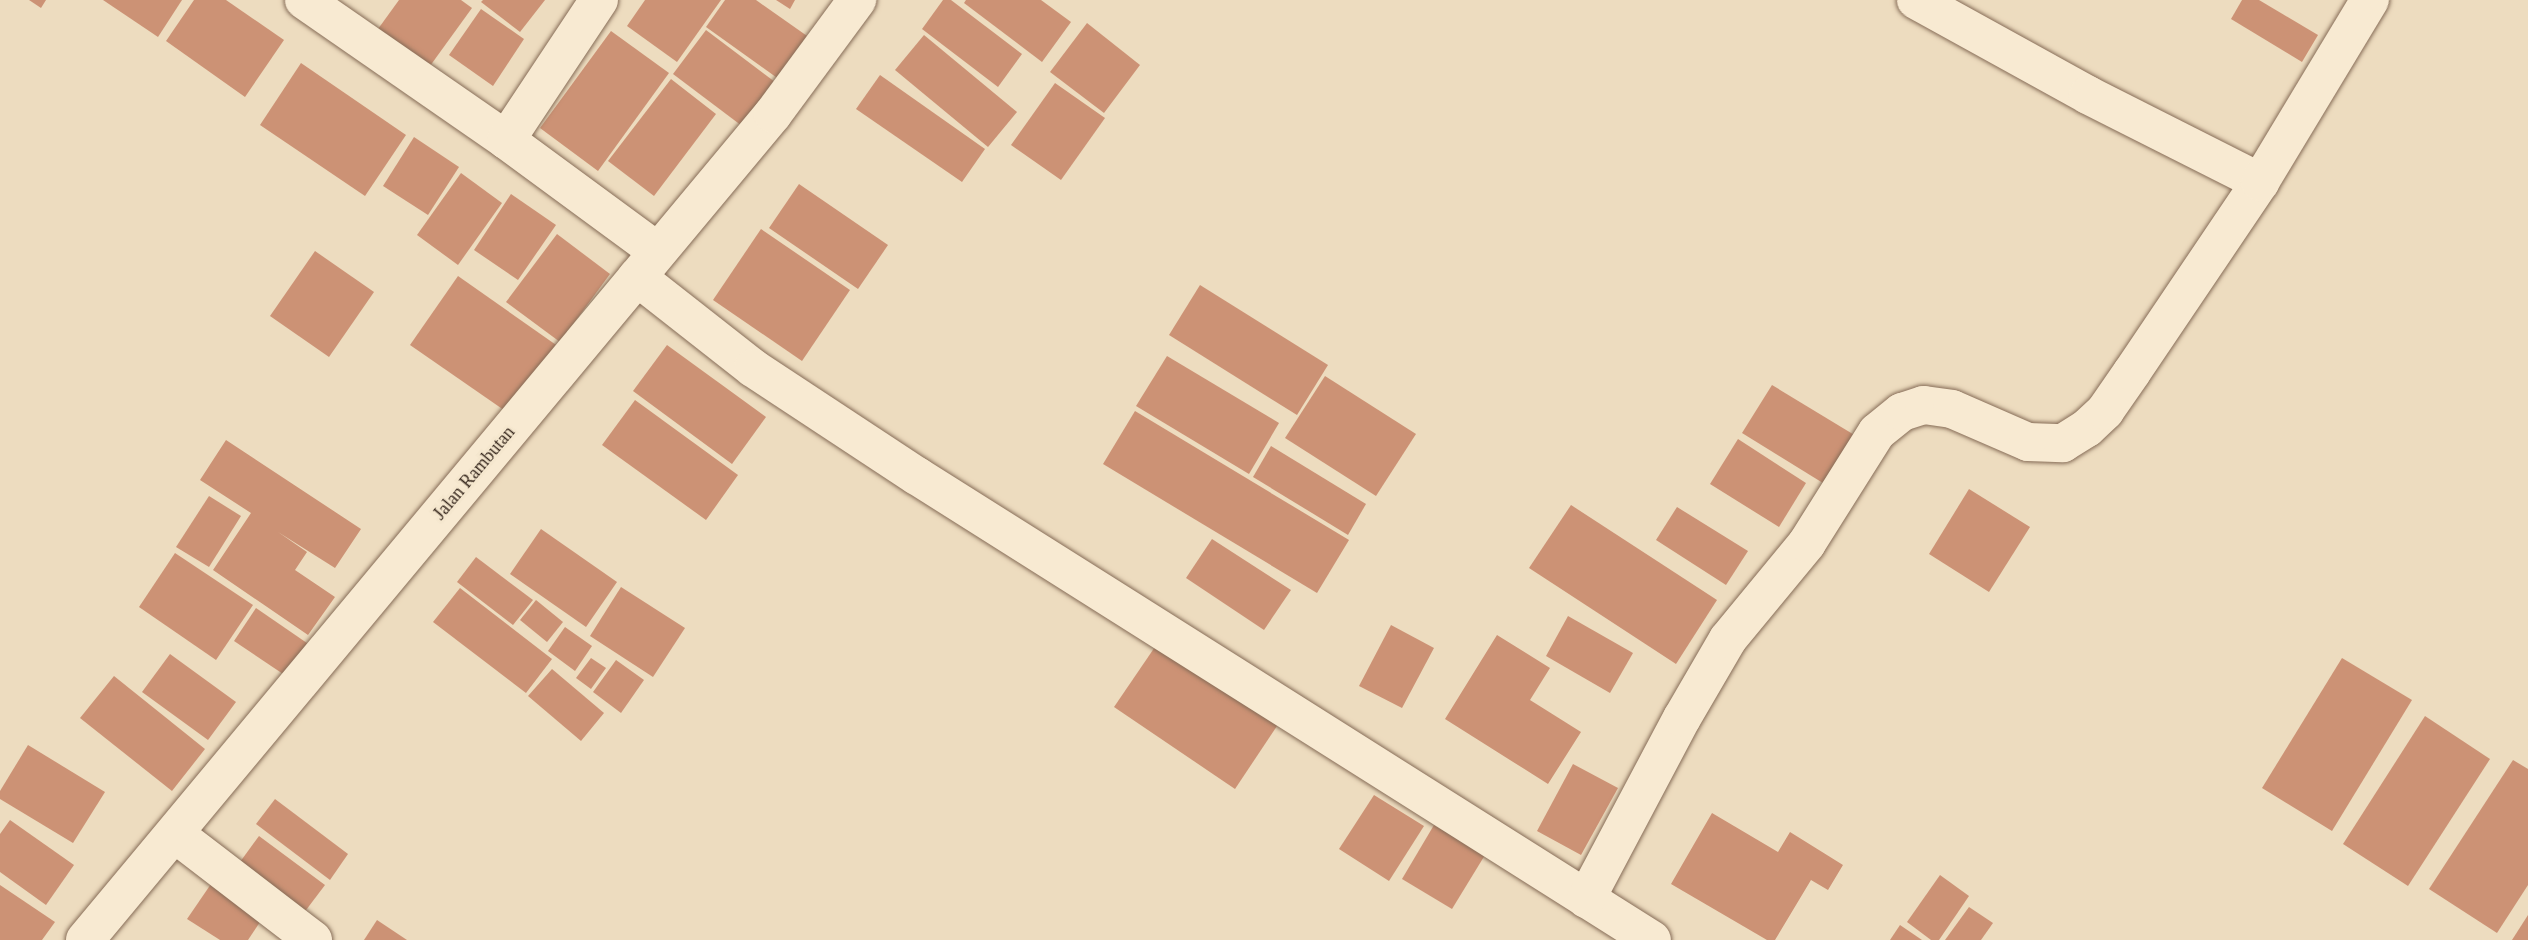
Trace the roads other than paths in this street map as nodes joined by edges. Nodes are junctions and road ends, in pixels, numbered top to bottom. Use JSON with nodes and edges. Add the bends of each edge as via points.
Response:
{"nodes":[{"id":1,"x":599,"y":0,"type":"edge"},
{"id":2,"x":857,"y":0,"type":"edge"},
{"id":3,"x":1916,"y":0,"type":"edge"},
{"id":4,"x":2370,"y":0,"type":"edge"},
{"id":5,"x":324,"y":6,"type":"edge"},
{"id":6,"x":506,"y":140,"type":"junction"},
{"id":7,"x":2260,"y":182,"type":"junction"},
{"id":8,"x":647,"y":264,"type":"junction"},
{"id":9,"x":175,"y":834,"type":"junction"},
{"id":10,"x":1586,"y":899,"type":"junction"},
{"id":11,"x":1636,"y":936,"type":"edge"},
{"id":12,"x":85,"y":940,"type":"edge"},
{"id":13,"x":313,"y":940,"type":"edge"}],
"edges":[{"from":1,"to":6,"type":"street"},
{"from":2,"to":8,"type":"street","name":"Jalan Rambutan","via":[[773,114]]},
{"from":3,"to":7,"type":"street","via":[[2088,95]]},
{"from":4,"to":7,"type":"street"},
{"from":5,"to":6,"type":"street"},
{"from":6,"to":8,"type":"street"},
{"from":7,"to":10,"type":"street","via":[[2105,411],[2074,437],[2051,444],[2028,442],[1940,405],[1910,408],[1877,432],[1807,543],[1728,639]]},
{"from":8,"to":9,"type":"street","name":"Jalan Rambutan"},
{"from":8,"to":10,"type":"street","via":[[753,368]]},
{"from":9,"to":12,"type":"street","name":"Jalan Rambutan"},
{"from":9,"to":13,"type":"street"},
{"from":10,"to":11,"type":"street"}]}
